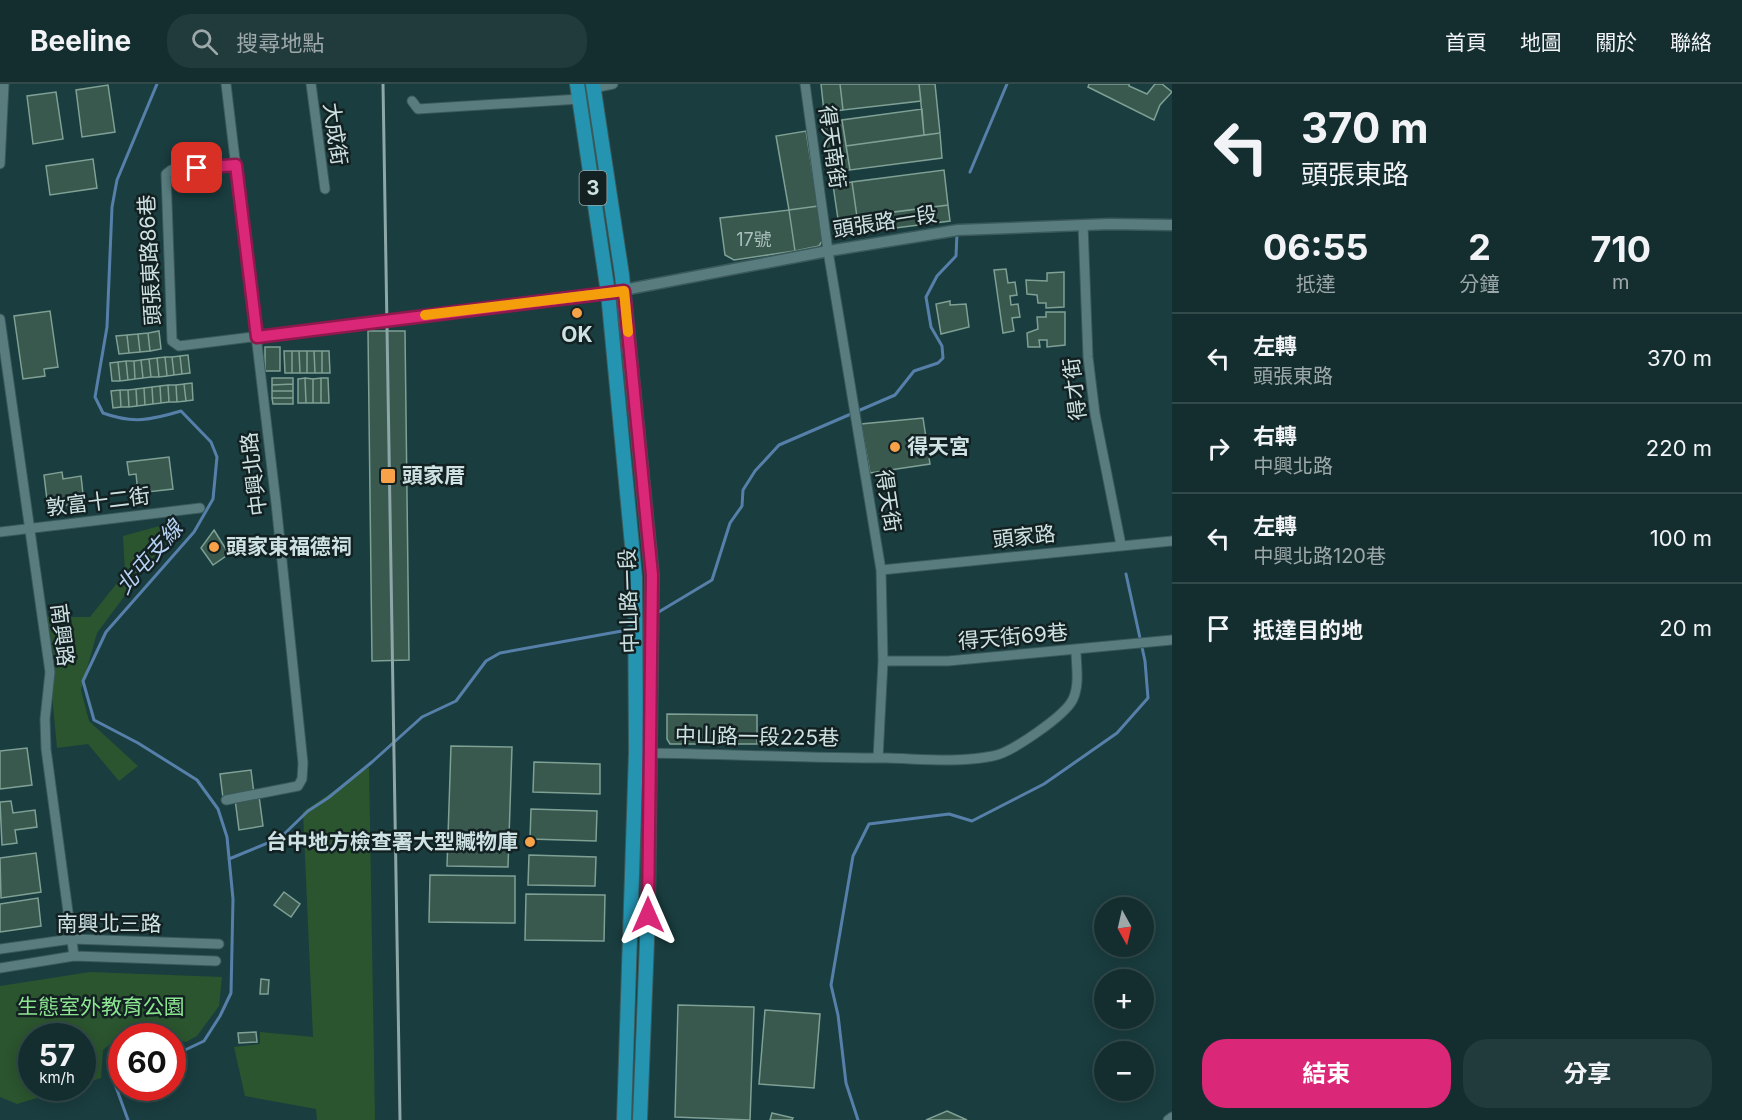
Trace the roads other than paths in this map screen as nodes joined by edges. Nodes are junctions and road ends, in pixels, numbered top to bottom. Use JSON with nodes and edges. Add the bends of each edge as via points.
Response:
{"nodes":[{"id":1,"x":4,"y":84,"type":"edge"},
{"id":2,"x":226,"y":84,"type":"edge"},
{"id":3,"x":311,"y":84,"type":"edge"},
{"id":4,"x":577,"y":84,"type":"edge"},
{"id":5,"x":613,"y":84,"type":"edge"},
{"id":6,"x":805,"y":84,"type":"edge"},
{"id":7,"x":593,"y":86,"type":"edge"},
{"id":8,"x":580,"y":99,"type":"junction"},
{"id":9,"x":412,"y":101,"type":"dead end"},
{"id":10,"x":0,"y":164,"type":"edge"},
{"id":11,"x":236,"y":165,"type":"junction"},
{"id":12,"x":325,"y":189,"type":"dead end"},
{"id":13,"x":1083,"y":225,"type":"junction"},
{"id":14,"x":1172,"y":225,"type":"edge"},
{"id":15,"x":828,"y":251,"type":"junction"},
{"id":16,"x":624,"y":291,"type":"junction"},
{"id":17,"x":608,"y":293,"type":"junction"},
{"id":18,"x":0,"y":319,"type":"edge"},
{"id":19,"x":257,"y":337,"type":"junction"},
{"id":20,"x":200,"y":508,"type":"dead end"},
{"id":21,"x":29,"y":528,"type":"junction"},
{"id":22,"x":0,"y":532,"type":"edge"},
{"id":23,"x":1172,"y":541,"type":"edge"},
{"id":24,"x":1121,"y":545,"type":"junction"},
{"id":25,"x":880,"y":570,"type":"junction"},
{"id":26,"x":1172,"y":640,"type":"edge"},
{"id":27,"x":1076,"y":650,"type":"junction"},
{"id":28,"x":883,"y":661,"type":"junction"},
{"id":29,"x":636,"y":752,"type":"junction"},
{"id":30,"x":650,"y":753,"type":"junction"},
{"id":31,"x":878,"y":758,"type":"junction"},
{"id":32,"x":226,"y":800,"type":"dead end"},
{"id":33,"x":72,"y":939,"type":"junction"},
{"id":34,"x":219,"y":944,"type":"dead end"},
{"id":35,"x":0,"y":949,"type":"edge"},
{"id":36,"x":74,"y":956,"type":"junction"},
{"id":37,"x":216,"y":961,"type":"dead end"},
{"id":38,"x":0,"y":968,"type":"edge"},
{"id":39,"x":1172,"y":1117,"type":"edge"},
{"id":40,"x":624,"y":1120,"type":"edge"},
{"id":41,"x":640,"y":1120,"type":"edge"},
{"id":42,"x":1168,"y":1120,"type":"edge"}],
"edges":[{"from":1,"to":10,"type":"street"},
{"from":2,"to":11,"type":"street","name":"中興北路"},
{"from":3,"to":12,"type":"street","name":"大成街"},
{"from":4,"to":8,"type":"main road","name":"中山路一段","number":"3"},
{"from":5,"to":7,"type":"street"},
{"from":6,"to":15,"type":"street","name":"得天南街"},
{"from":7,"to":16,"type":"main road","name":"中山路一段","number":"3"},
{"from":8,"to":9,"type":"street","via":[[418,109]]},
{"from":8,"to":17,"type":"main road","name":"中山路一段","number":"3"},
{"from":11,"to":19,"type":"street","name":"中興北路"},
{"from":11,"to":19,"type":"street","name":"頭張東路86巷","via":[[171,170],[166,174],[172,341],[179,346]]},
{"from":13,"to":14,"type":"street","name":"頭張路一段"},
{"from":13,"to":15,"type":"street","name":"頭張路一段","via":[[958,230]]},
{"from":13,"to":24,"type":"street","name":"得才街","via":[[1088,357]]},
{"from":15,"to":16,"type":"street","name":"頭張路一段"},
{"from":15,"to":25,"type":"street","name":"得天街"},
{"from":16,"to":17,"type":"street","name":"頭張路一段"},
{"from":16,"to":30,"type":"main road","name":"中山路一段","number":"3","via":[[652,575]]},
{"from":17,"to":19,"type":"street"},
{"from":17,"to":29,"type":"main road","name":"中山路一段","number":"3","via":[[635,577]]},
{"from":18,"to":21,"type":"street","name":"南興路"},
{"from":19,"to":32,"type":"street","name":"中興北路","via":[[302,779],[298,786]]},
{"from":20,"to":21,"type":"street","name":"敦富十二街"},
{"from":21,"to":22,"type":"street","name":"敦富十二街"},
{"from":21,"to":33,"type":"street","name":"南興路","via":[[50,672],[46,749]]},
{"from":23,"to":24,"type":"street","name":"頭家路"},
{"from":24,"to":25,"type":"street","name":"頭家路"},
{"from":25,"to":28,"type":"street","name":"得天街"},
{"from":26,"to":27,"type":"street","name":"得天街69巷"},
{"from":27,"to":28,"type":"street","name":"得天街69巷","via":[[948,661]]},
{"from":27,"to":31,"type":"street","name":"中山路一段225巷","via":[[1077,685],[1072,701],[1011,750],[963,759]]},
{"from":28,"to":31,"type":"street","name":"得天街"},
{"from":29,"to":30,"type":"street","name":"中山路一段225巷"},
{"from":29,"to":40,"type":"main road","name":"中山路一段","number":"3"},
{"from":30,"to":31,"type":"street","name":"中山路一段225巷"},
{"from":30,"to":41,"type":"main road","name":"中山路一段","number":"3"},
{"from":33,"to":34,"type":"street","name":"南興北三路"},
{"from":33,"to":35,"type":"street","name":"南興北三路"},
{"from":33,"to":36,"type":"street","name":"南興路"},
{"from":36,"to":37,"type":"street","name":"南興北三路"},
{"from":36,"to":38,"type":"street","name":"南興北三路"},
{"from":39,"to":42,"type":"street"}]}
